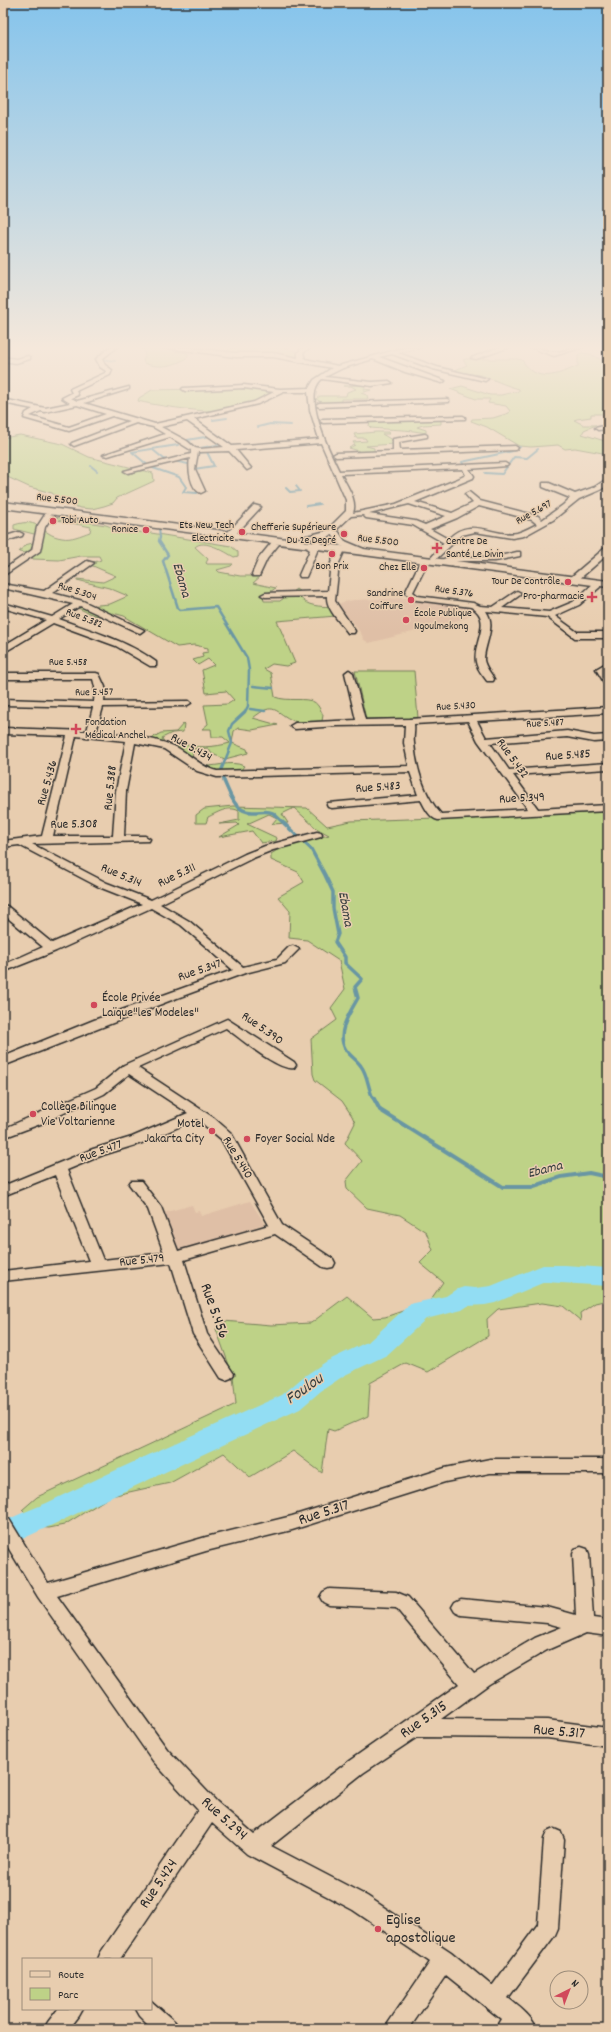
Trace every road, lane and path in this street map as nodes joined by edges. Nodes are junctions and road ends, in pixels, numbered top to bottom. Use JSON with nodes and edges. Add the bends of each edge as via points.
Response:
{"nodes":[{"id":1,"x":323,"y":441,"type":"edge"},
{"id":2,"x":80,"y":442,"type":"edge"},
{"id":3,"x":147,"y":442,"type":"edge"},
{"id":4,"x":185,"y":442,"type":"edge"},
{"id":5,"x":222,"y":442,"type":"edge"},
{"id":6,"x":315,"y":442,"type":"edge"},
{"id":7,"x":331,"y":442,"type":"edge"},
{"id":8,"x":395,"y":442,"type":"edge"},
{"id":9,"x":74,"y":444,"type":"dead end"},
{"id":10,"x":515,"y":448,"type":"dead end"},
{"id":11,"x":232,"y":450,"type":"junction"},
{"id":12,"x":194,"y":452,"type":"junction"},
{"id":13,"x":397,"y":454,"type":"junction"},
{"id":14,"x":106,"y":455,"type":"dead end"},
{"id":15,"x":336,"y":455,"type":"junction"},
{"id":16,"x":505,"y":465,"type":"dead end"},
{"id":17,"x":464,"y":467,"type":"junction"},
{"id":18,"x":247,"y":468,"type":"dead end"},
{"id":19,"x":128,"y":471,"type":"dead end"},
{"id":20,"x":342,"y":472,"type":"junction"},
{"id":21,"x":607,"y":484,"type":"edge"},
{"id":22,"x":546,"y":485,"type":"dead end"},
{"id":23,"x":201,"y":491,"type":"dead end"},
{"id":24,"x":469,"y":494,"type":"dead end"},
{"id":25,"x":575,"y":497,"type":"junction"},
{"id":26,"x":409,"y":502,"type":"junction"},
{"id":27,"x":477,"y":503,"type":"junction"},
{"id":28,"x":3,"y":505,"type":"edge"},
{"id":29,"x":257,"y":507,"type":"dead end"},
{"id":30,"x":3,"y":509,"type":"edge"},
{"id":31,"x":363,"y":514,"type":"junction"},
{"id":32,"x":49,"y":515,"type":"junction"},
{"id":33,"x":354,"y":515,"type":"junction"},
{"id":34,"x":454,"y":516,"type":"junction"},
{"id":35,"x":541,"y":523,"type":"junction"},
{"id":36,"x":425,"y":528,"type":"junction"},
{"id":37,"x":332,"y":532,"type":"junction"},
{"id":38,"x":19,"y":534,"type":"dead end"},
{"id":39,"x":226,"y":534,"type":"junction"},
{"id":40,"x":3,"y":540,"type":"edge"},
{"id":41,"x":288,"y":542,"type":"junction"},
{"id":42,"x":448,"y":542,"type":"junction"},
{"id":43,"x":275,"y":544,"type":"junction"},
{"id":44,"x":317,"y":548,"type":"junction"},
{"id":45,"x":608,"y":550,"type":"edge"},
{"id":46,"x":362,"y":551,"type":"junction"},
{"id":47,"x":340,"y":552,"type":"junction"},
{"id":48,"x":517,"y":554,"type":"dead end"},
{"id":49,"x":433,"y":561,"type":"junction"},
{"id":50,"x":90,"y":563,"type":"dead end"},
{"id":51,"x":3,"y":574,"type":"edge"},
{"id":52,"x":256,"y":574,"type":"dead end"},
{"id":53,"x":304,"y":574,"type":"dead end"},
{"id":54,"x":574,"y":579,"type":"junction"},
{"id":55,"x":597,"y":584,"type":"junction"},
{"id":56,"x":608,"y":585,"type":"edge"},
{"id":57,"x":3,"y":586,"type":"edge"},
{"id":58,"x":332,"y":593,"type":"junction"},
{"id":59,"x":517,"y":593,"type":"dead end"},
{"id":60,"x":45,"y":594,"type":"junction"},
{"id":61,"x":266,"y":595,"type":"dead end"},
{"id":62,"x":80,"y":603,"type":"junction"},
{"id":63,"x":3,"y":605,"type":"edge"},
{"id":64,"x":479,"y":608,"type":"junction"},
{"id":65,"x":496,"y":608,"type":"junction"},
{"id":66,"x":549,"y":615,"type":"junction"},
{"id":67,"x":53,"y":619,"type":"junction"},
{"id":68,"x":140,"y":630,"type":"dead end"},
{"id":69,"x":351,"y":631,"type":"dead end"},
{"id":70,"x":608,"y":635,"type":"edge"},
{"id":71,"x":5,"y":647,"type":"edge"},
{"id":72,"x":153,"y":664,"type":"dead end"},
{"id":73,"x":608,"y":665,"type":"edge"},
{"id":74,"x":349,"y":673,"type":"dead end"},
{"id":75,"x":3,"y":676,"type":"edge"},
{"id":76,"x":490,"y":679,"type":"dead end"},
{"id":77,"x":608,"y":682,"type":"edge"},
{"id":78,"x":3,"y":702,"type":"edge"},
{"id":79,"x":186,"y":703,"type":"dead end"},
{"id":80,"x":99,"y":704,"type":"junction"},
{"id":81,"x":608,"y":710,"type":"edge"},
{"id":82,"x":472,"y":718,"type":"junction"},
{"id":83,"x":361,"y":722,"type":"junction"},
{"id":84,"x":409,"y":722,"type":"junction"},
{"id":85,"x":295,"y":726,"type":"dead end"},
{"id":86,"x":3,"y":731,"type":"edge"},
{"id":87,"x":72,"y":734,"type":"junction"},
{"id":88,"x":91,"y":734,"type":"junction"},
{"id":89,"x":608,"y":738,"type":"edge"},
{"id":90,"x":131,"y":740,"type":"junction"},
{"id":91,"x":483,"y":741,"type":"junction"},
{"id":92,"x":608,"y":766,"type":"edge"},
{"id":93,"x":415,"y":769,"type":"junction"},
{"id":94,"x":506,"y":773,"type":"junction"},
{"id":95,"x":425,"y":797,"type":"junction"},
{"id":96,"x":332,"y":804,"type":"dead end"},
{"id":97,"x":608,"y":808,"type":"edge"},
{"id":98,"x":535,"y":812,"type":"junction"},
{"id":99,"x":317,"y":835,"type":"dead end"},
{"id":100,"x":47,"y":839,"type":"junction"},
{"id":101,"x":118,"y":839,"type":"junction"},
{"id":102,"x":145,"y":839,"type":"dead end"},
{"id":103,"x":23,"y":843,"type":"junction"},
{"id":104,"x":3,"y":844,"type":"edge"},
{"id":105,"x":152,"y":904,"type":"junction"},
{"id":106,"x":3,"y":908,"type":"edge"},
{"id":107,"x":52,"y":949,"type":"junction"},
{"id":108,"x":293,"y":949,"type":"dead end"},
{"id":109,"x":3,"y":970,"type":"edge"},
{"id":110,"x":241,"y":971,"type":"junction"},
{"id":111,"x":3,"y":1062,"type":"edge"},
{"id":112,"x":290,"y":1065,"type":"dead end"},
{"id":113,"x":128,"y":1068,"type":"junction"},
{"id":114,"x":198,"y":1114,"type":"junction"},
{"id":115,"x":3,"y":1134,"type":"edge"},
{"id":116,"x":59,"y":1168,"type":"junction"},
{"id":117,"x":136,"y":1184,"type":"dead end"},
{"id":118,"x":3,"y":1191,"type":"edge"},
{"id":119,"x":277,"y":1228,"type":"junction"},
{"id":120,"x":175,"y":1257,"type":"junction"},
{"id":121,"x":328,"y":1263,"type":"dead end"},
{"id":122,"x":98,"y":1265,"type":"junction"},
{"id":123,"x":3,"y":1276,"type":"edge"},
{"id":124,"x":226,"y":1374,"type":"dead end"},
{"id":125,"x":608,"y":1466,"type":"edge"},
{"id":126,"x":3,"y":1524,"type":"edge"},
{"id":127,"x":581,"y":1554,"type":"dead end"},
{"id":128,"x":44,"y":1592,"type":"junction"},
{"id":129,"x":328,"y":1597,"type":"dead end"},
{"id":130,"x":460,"y":1607,"type":"dead end"},
{"id":131,"x":585,"y":1625,"type":"junction"},
{"id":132,"x":608,"y":1628,"type":"edge"},
{"id":133,"x":472,"y":1686,"type":"junction"},
{"id":134,"x":414,"y":1728,"type":"junction"},
{"id":135,"x":608,"y":1737,"type":"edge"},
{"id":136,"x":210,"y":1809,"type":"junction"},
{"id":137,"x":554,"y":1839,"type":"dead end"},
{"id":138,"x":254,"y":1846,"type":"junction"},
{"id":139,"x":109,"y":1958,"type":"edge"},
{"id":140,"x":444,"y":1959,"type":"junction"},
{"id":141,"x":494,"y":2000,"type":"junction"},
{"id":142,"x":71,"y":2010,"type":"edge"},
{"id":143,"x":147,"y":2010,"type":"edge"},
{"id":144,"x":516,"y":2025,"type":"edge"},
{"id":145,"x":55,"y":2029,"type":"edge"},
{"id":146,"x":168,"y":2029,"type":"edge"},
{"id":147,"x":396,"y":2029,"type":"edge"}],
"edges":[{"from":1,"to":37,"type":"street","via":[[351,502],[348,515]]},
{"from":2,"to":9,"type":"street"},
{"from":3,"to":14,"type":"street"},
{"from":4,"to":12,"type":"street"},
{"from":5,"to":11,"type":"street"},
{"from":6,"to":11,"type":"street"},
{"from":7,"to":15,"type":"street"},
{"from":8,"to":13,"type":"street"},
{"from":10,"to":13,"type":"street"},
{"from":11,"to":12,"type":"street"},
{"from":11,"to":18,"type":"street"},
{"from":12,"to":19,"type":"street"},
{"from":12,"to":23,"type":"street","via":[[192,473]]},
{"from":13,"to":15,"type":"street"},
{"from":15,"to":20,"type":"street"},
{"from":16,"to":17,"type":"street"},
{"from":17,"to":20,"type":"street"},
{"from":17,"to":26,"type":"street","via":[[470,476]]},
{"from":20,"to":33,"type":"street","via":[[357,501],[358,508]]},
{"from":21,"to":25,"type":"street","name":"Rue 5.697"},
{"from":22,"to":25,"type":"street"},
{"from":24,"to":27,"type":"street"},
{"from":25,"to":35,"type":"street","name":"Rue 5.697","via":[[564,509]]},
{"from":26,"to":31,"type":"street"},
{"from":26,"to":34,"type":"street"},
{"from":27,"to":34,"type":"street"},
{"from":27,"to":35,"type":"street","via":[[535,518]]},
{"from":28,"to":39,"type":"main road","name":"Rue 5.500"},
{"from":29,"to":39,"type":"street"},
{"from":30,"to":32,"type":"main road","name":"Rue 5.500"},
{"from":31,"to":33,"type":"street"},
{"from":31,"to":36,"type":"street","via":[[414,523]]},
{"from":32,"to":43,"type":"main road","name":"Rue 5.500"},
{"from":32,"to":51,"type":"street","via":[[38,531],[36,550]]},
{"from":33,"to":37,"type":"street"},
{"from":34,"to":36,"type":"street"},
{"from":35,"to":42,"type":"street","name":"Rue 5.697","via":[[516,535],[469,529],[457,534]]},
{"from":36,"to":42,"type":"street"},
{"from":37,"to":41,"type":"street"},
{"from":37,"to":44,"type":"street"},
{"from":37,"to":46,"type":"street","via":[[342,543]]},
{"from":38,"to":40,"type":"street"},
{"from":39,"to":41,"type":"main road","name":"Rue 5.500"},
{"from":41,"to":44,"type":"main road","name":"Rue 5.500"},
{"from":42,"to":49,"type":"street","name":"Rue 5.697"},
{"from":43,"to":44,"type":"main road","name":"Rue 5.500"},
{"from":43,"to":52,"type":"street","via":[[263,558]]},
{"from":44,"to":46,"type":"main road","name":"Rue 5.500"},
{"from":44,"to":47,"type":"main road","name":"Rue 5.500"},
{"from":44,"to":53,"type":"street"},
{"from":45,"to":54,"type":"street"},
{"from":46,"to":49,"type":"main road","name":"Rue 5.500"},
{"from":47,"to":49,"type":"main road","name":"Rue 5.500"},
{"from":47,"to":58,"type":"street","via":[[335,563]]},
{"from":48,"to":49,"type":"street","via":[[495,558],[448,558]]},
{"from":49,"to":54,"type":"main road","name":"Rue 5.500"},
{"from":49,"to":55,"type":"main road","name":"Rue 5.500"},
{"from":49,"to":64,"type":"street","name":"Rue 5.376","via":[[409,593],[411,596]]},
{"from":50,"to":60,"type":"street"},
{"from":54,"to":56,"type":"main road","name":"Rue 5.500"},
{"from":55,"to":56,"type":"main road","name":"Rue 5.500"},
{"from":55,"to":66,"type":"street","via":[[583,599]]},
{"from":57,"to":60,"type":"street","name":"Rue 5.304"},
{"from":58,"to":61,"type":"street"},
{"from":58,"to":69,"type":"street","via":[[334,608]]},
{"from":59,"to":65,"type":"street"},
{"from":60,"to":62,"type":"street","name":"Rue 5.304"},
{"from":62,"to":67,"type":"street"},
{"from":62,"to":68,"type":"street","name":"Rue 5.304"},
{"from":63,"to":67,"type":"street","name":"Rue 5.382"},
{"from":64,"to":65,"type":"street"},
{"from":64,"to":76,"type":"street","name":"Rue 5.376","via":[[487,626],[482,642],[481,662]]},
{"from":65,"to":66,"type":"street"},
{"from":66,"to":70,"type":"street","via":[[575,635]]},
{"from":67,"to":71,"type":"street"},
{"from":67,"to":72,"type":"street","name":"Rue 5.382","via":[[131,649]]},
{"from":73,"to":77,"type":"street","via":[[600,669]]},
{"from":74,"to":83,"type":"street"},
{"from":75,"to":80,"type":"street","name":"Rue 5.458","via":[[96,676],[99,679]]},
{"from":78,"to":80,"type":"street","name":"Rue 5.457"},
{"from":79,"to":80,"type":"street","name":"Rue 5.457"},
{"from":80,"to":88,"type":"street","name":"Rue 5.458"},
{"from":81,"to":82,"type":"street","name":"Rue 5.430"},
{"from":82,"to":84,"type":"street","name":"Rue 5.430"},
{"from":82,"to":91,"type":"street","name":"Rue 5.432"},
{"from":83,"to":84,"type":"street","name":"Rue 5.430"},
{"from":83,"to":85,"type":"street","name":"Rue 5.430"},
{"from":84,"to":93,"type":"street","via":[[410,756]]},
{"from":86,"to":87,"type":"street","name":"Rue 5.434"},
{"from":87,"to":88,"type":"street","name":"Rue 5.434"},
{"from":87,"to":100,"type":"street","name":"Rue 5.436","via":[[68,762],[58,790]]},
{"from":88,"to":90,"type":"street","name":"Rue 5.434"},
{"from":89,"to":91,"type":"street","name":"Rue 5.487","via":[[594,739],[567,734]]},
{"from":90,"to":93,"type":"street","name":"Rue 5.434","via":[[169,748],[200,771],[219,774]]},
{"from":90,"to":101,"type":"street","name":"Rue 5.388","via":[[121,791]]},
{"from":91,"to":94,"type":"street","name":"Rue 5.432"},
{"from":92,"to":94,"type":"street","name":"Rue 5.485"},
{"from":93,"to":95,"type":"street"},
{"from":94,"to":98,"type":"street","name":"Rue 5.432"},
{"from":95,"to":96,"type":"street","name":"Rue 5.483"},
{"from":95,"to":98,"type":"street","name":"Rue 5.349","via":[[438,817]]},
{"from":97,"to":98,"type":"street","name":"Rue 5.349"},
{"from":99,"to":105,"type":"street","name":"Rue 5.311","via":[[249,856]]},
{"from":100,"to":101,"type":"street","name":"Rue 5.308"},
{"from":100,"to":103,"type":"street","name":"Rue 5.308"},
{"from":101,"to":102,"type":"street","name":"Rue 5.308"},
{"from":103,"to":104,"type":"street","name":"Rue 5.308"},
{"from":103,"to":105,"type":"street","name":"Rue 5.314","via":[[123,894]]},
{"from":105,"to":107,"type":"street","name":"Rue 5.311"},
{"from":105,"to":110,"type":"street","name":"Rue 5.314","via":[[185,923]]},
{"from":106,"to":107,"type":"street"},
{"from":107,"to":109,"type":"street","name":"Rue 5.311"},
{"from":108,"to":110,"type":"street","name":"Rue 5.347","via":[[281,961]]},
{"from":110,"to":111,"type":"street","name":"Rue 5.347","via":[[98,1023]]},
{"from":112,"to":113,"type":"street","name":"Rue 5.390","via":[[270,1054],[231,1021]]},
{"from":113,"to":114,"type":"street","name":"Rue 5.440"},
{"from":113,"to":115,"type":"street","name":"Rue 5.390","via":[[100,1091]]},
{"from":114,"to":116,"type":"street","name":"Rue 5.477"},
{"from":114,"to":119,"type":"street","name":"Rue 5.440","via":[[226,1136]]},
{"from":116,"to":118,"type":"street","name":"Rue 5.477"},
{"from":116,"to":122,"type":"street"},
{"from":117,"to":120,"type":"street","name":"Rue 5.456","via":[[154,1207]]},
{"from":119,"to":120,"type":"street","name":"Rue 5.479"},
{"from":119,"to":121,"type":"street","name":"Rue 5.440"},
{"from":120,"to":122,"type":"street","name":"Rue 5.479"},
{"from":120,"to":124,"type":"street","name":"Rue 5.456","via":[[200,1334]]},
{"from":122,"to":123,"type":"street","name":"Rue 5.479"},
{"from":125,"to":128,"type":"street","name":"Rue 5.317","via":[[490,1466],[445,1475],[292,1523],[206,1544]]},
{"from":126,"to":128,"type":"street","name":"Rue 5.294"},
{"from":127,"to":131,"type":"street"},
{"from":128,"to":136,"type":"street","name":"Rue 5.294","via":[[160,1755]]},
{"from":129,"to":133,"type":"street","via":[[402,1602]]},
{"from":130,"to":131,"type":"street","via":[[547,1615]]},
{"from":131,"to":132,"type":"street"},
{"from":131,"to":133,"type":"street","name":"Rue 5.315","via":[[541,1644]]},
{"from":133,"to":134,"type":"street","name":"Rue 5.315"},
{"from":134,"to":135,"type":"street","name":"Rue 5.317","via":[[547,1729]]},
{"from":134,"to":138,"type":"street","name":"Rue 5.315","via":[[356,1766]]},
{"from":136,"to":138,"type":"street","name":"Rue 5.294"},
{"from":136,"to":139,"type":"street","name":"Rue 5.424"},
{"from":137,"to":141,"type":"street","via":[[548,1928]]},
{"from":138,"to":140,"type":"street","name":"Rue 5.294","via":[[360,1903]]},
{"from":140,"to":141,"type":"street","name":"Rue 5.294"},
{"from":140,"to":147,"type":"street"},
{"from":141,"to":144,"type":"street","name":"Rue 5.294"},
{"from":142,"to":145,"type":"street"},
{"from":143,"to":146,"type":"street"}]}
